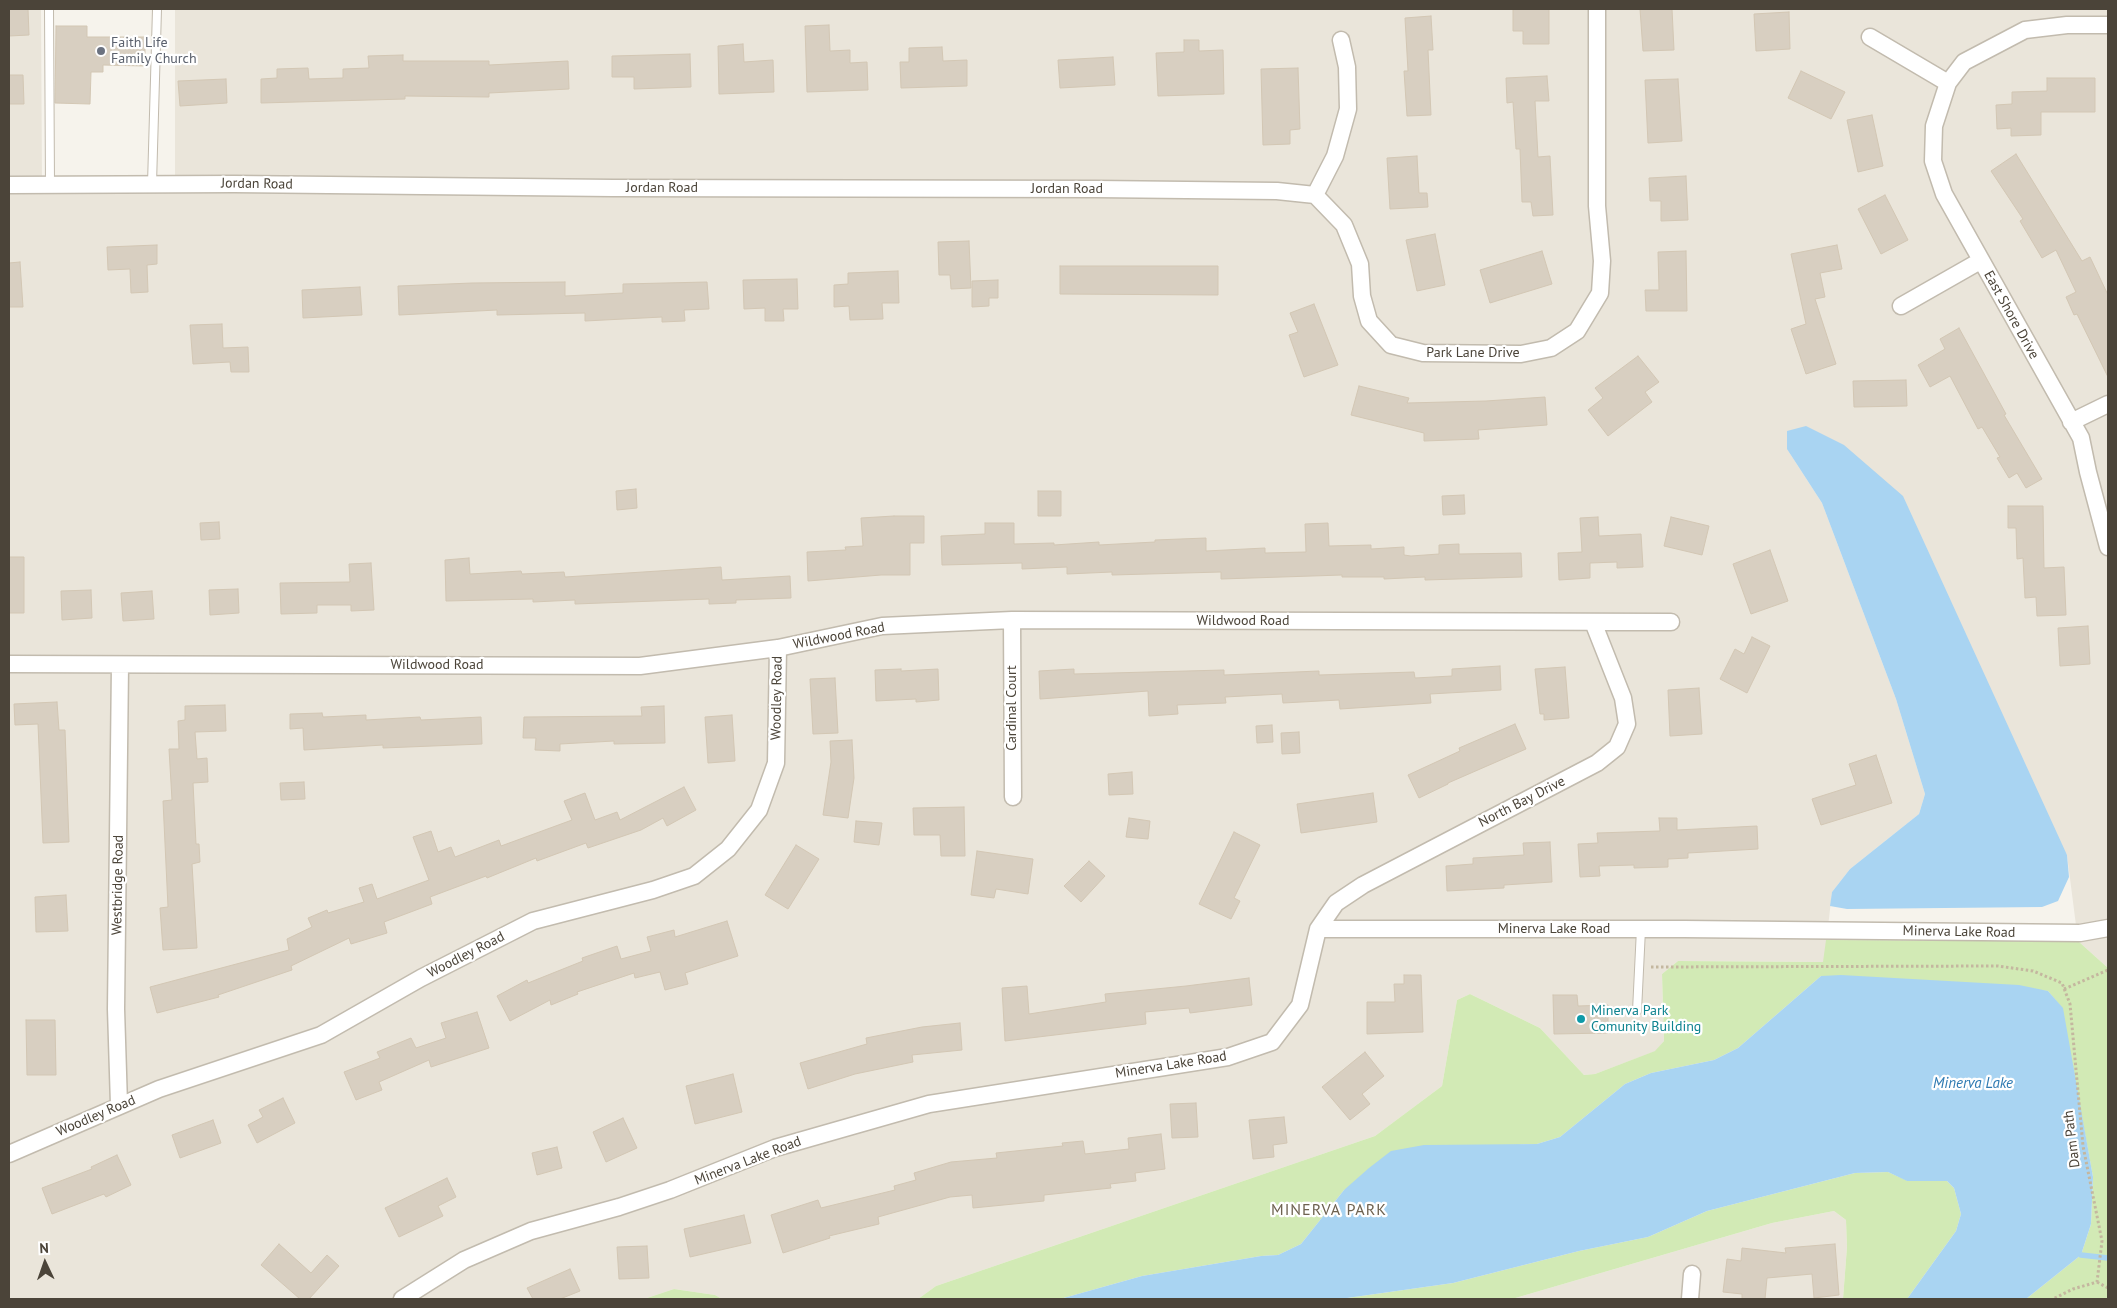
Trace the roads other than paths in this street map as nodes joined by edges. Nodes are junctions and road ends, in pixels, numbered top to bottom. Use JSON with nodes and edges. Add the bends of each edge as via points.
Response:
{"nodes":[{"id":1,"x":49,"y":9,"type":"edge"},
{"id":2,"x":157,"y":9,"type":"edge"},
{"id":3,"x":1597,"y":9,"type":"edge"},
{"id":4,"x":2108,"y":26,"type":"edge"},
{"id":5,"x":1870,"y":37,"type":"dead end"},
{"id":6,"x":1341,"y":40,"type":"dead end"},
{"id":7,"x":1948,"y":83,"type":"junction"},
{"id":8,"x":152,"y":184,"type":"junction"},
{"id":9,"x":9,"y":185,"type":"edge"},
{"id":10,"x":50,"y":185,"type":"junction"},
{"id":11,"x":1315,"y":195,"type":"junction"},
{"id":12,"x":1980,"y":260,"type":"junction"},
{"id":13,"x":1901,"y":306,"type":"dead end"},
{"id":14,"x":2108,"y":404,"type":"edge"},
{"id":15,"x":2071,"y":422,"type":"junction"},
{"id":16,"x":2108,"y":547,"type":"edge"},
{"id":17,"x":1012,"y":620,"type":"junction"},
{"id":18,"x":1593,"y":622,"type":"junction"},
{"id":19,"x":1671,"y":622,"type":"dead end"},
{"id":20,"x":778,"y":648,"type":"junction"},
{"id":21,"x":9,"y":664,"type":"edge"},
{"id":22,"x":120,"y":665,"type":"junction"},
{"id":23,"x":1013,"y":797,"type":"dead end"},
{"id":24,"x":2108,"y":928,"type":"edge"},
{"id":25,"x":1318,"y":929,"type":"junction"},
{"id":26,"x":1641,"y":929,"type":"junction"},
{"id":27,"x":1637,"y":1011,"type":"dead end"},
{"id":28,"x":120,"y":1106,"type":"junction"},
{"id":29,"x":9,"y":1154,"type":"edge"},
{"id":30,"x":1692,"y":1274,"type":"dead end"},
{"id":31,"x":402,"y":1299,"type":"edge"},
{"id":32,"x":1690,"y":1299,"type":"edge"}],
"edges":[{"from":1,"to":10,"type":"lane"},
{"from":2,"to":8,"type":"lane"},
{"from":3,"to":11,"type":"street","name":"Park Lane Drive","via":[[1597,206],[1602,261],[1600,293],[1577,332],[1551,348],[1521,354],[1423,353],[1391,345],[1369,322],[1362,296],[1360,264],[1344,225]]},
{"from":4,"to":7,"type":"street","name":"East Shore Drive","via":[[2067,25],[2025,30],[1964,62]]},
{"from":5,"to":7,"type":"street"},
{"from":6,"to":11,"type":"street","via":[[1347,67],[1348,109],[1334,156]]},
{"from":7,"to":12,"type":"street","name":"East Shore Drive","via":[[1934,126],[1933,161],[1944,194]]},
{"from":8,"to":10,"type":"street","name":"Jordan Road"},
{"from":8,"to":11,"type":"street","name":"Jordan Road","via":[[1096,189],[1277,191]]},
{"from":9,"to":10,"type":"street","name":"Jordan Road"},
{"from":12,"to":13,"type":"street"},
{"from":12,"to":15,"type":"street","name":"East Shore Drive"},
{"from":14,"to":15,"type":"street"},
{"from":15,"to":16,"type":"street","name":"East Shore Drive","via":[[2081,438]]},
{"from":17,"to":18,"type":"street","name":"Wildwood Road"},
{"from":17,"to":20,"type":"street","name":"Wildwood Road","via":[[882,626]]},
{"from":17,"to":23,"type":"street","name":"Cardinal Court"},
{"from":18,"to":19,"type":"street","name":"Wildwood Road"},
{"from":18,"to":25,"type":"street","name":"North Bay Drive","via":[[1623,698],[1626,724],[1617,747],[1597,763],[1363,884],[1336,903]]},
{"from":20,"to":22,"type":"street","name":"Wildwood Road","via":[[640,666]]},
{"from":20,"to":28,"type":"street","name":"Woodley Road","via":[[776,763],[759,810],[728,849],[694,876],[533,921],[421,978],[321,1035],[159,1089]]},
{"from":21,"to":22,"type":"street","name":"Wildwood Road"},
{"from":22,"to":28,"type":"street","name":"Westbridge Road","via":[[116,1009]]},
{"from":24,"to":26,"type":"street","name":"Minerva Lake Road","via":[[2080,933]]},
{"from":25,"to":26,"type":"street","name":"Minerva Lake Road"},
{"from":25,"to":31,"type":"street","name":"Minerva Lake Road","via":[[1300,1005],[1272,1042],[1228,1057],[929,1104],[775,1148],[670,1190],[531,1231],[464,1260]]},
{"from":26,"to":27,"type":"lane"},
{"from":28,"to":29,"type":"street","name":"Woodley Road"},
{"from":30,"to":32,"type":"street"}]}
